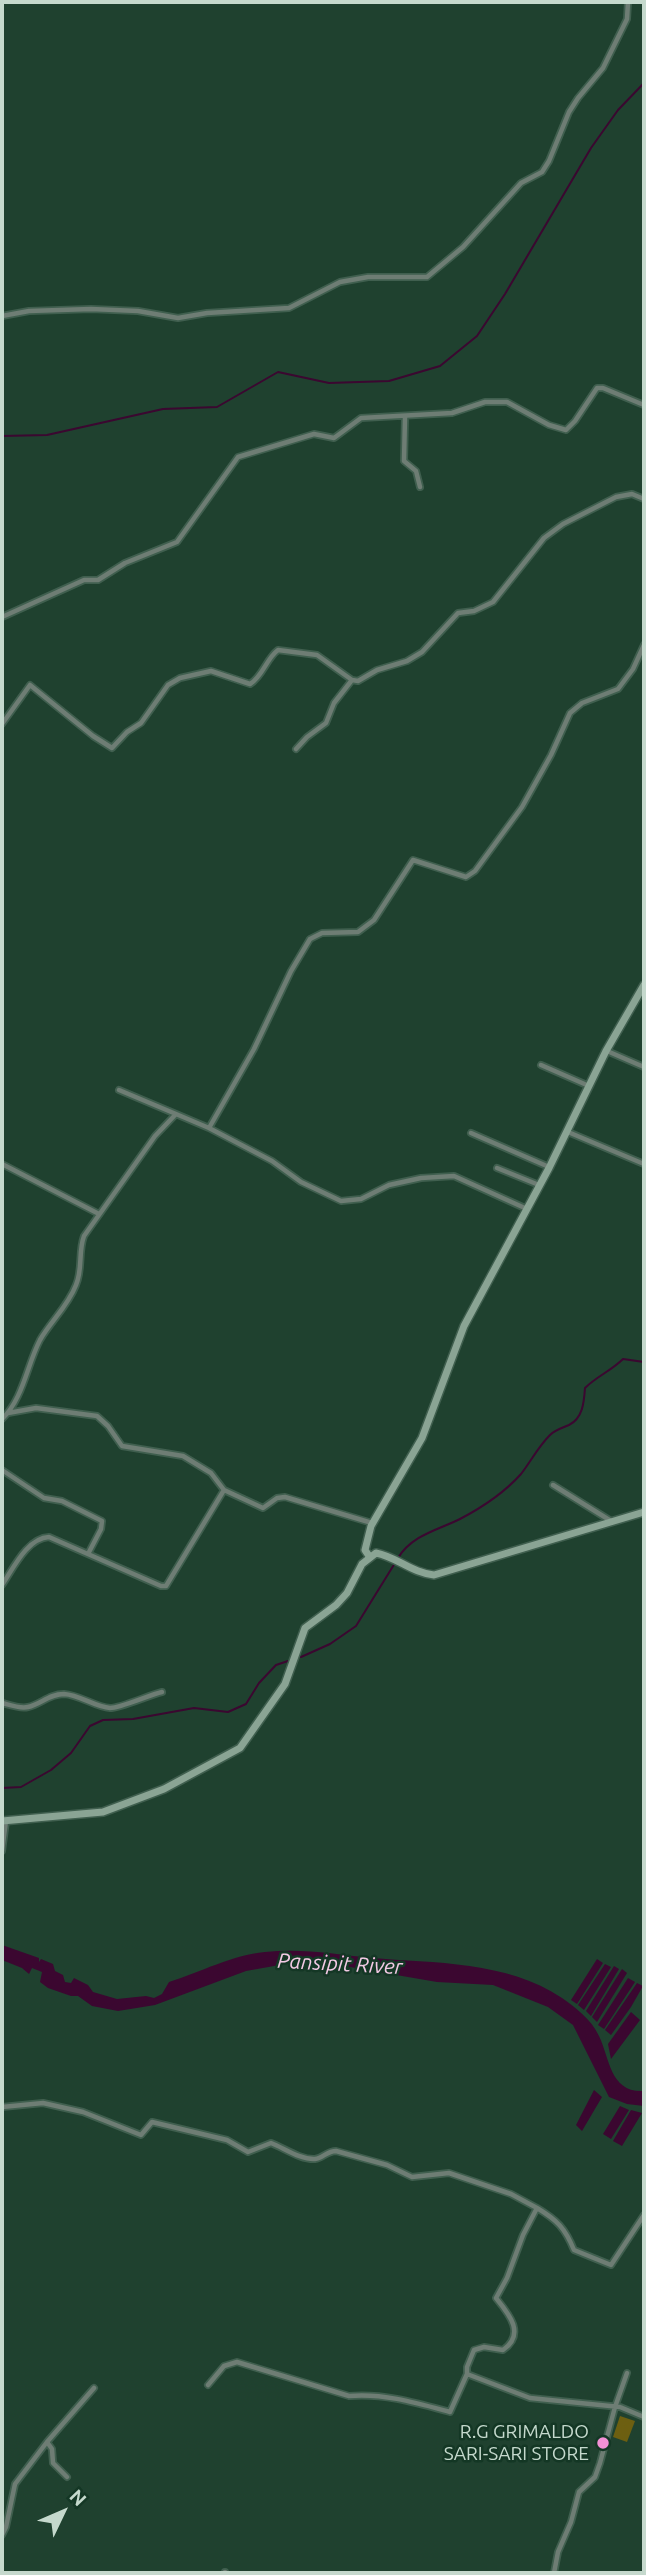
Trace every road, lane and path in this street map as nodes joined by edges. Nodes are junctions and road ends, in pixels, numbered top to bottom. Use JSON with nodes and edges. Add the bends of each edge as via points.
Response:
{"nodes":[{"id":1,"x":628,"y":2,"type":"edge"},
{"id":2,"x":2,"y":316,"type":"edge"},
{"id":3,"x":644,"y":398,"type":"edge"},
{"id":4,"x":642,"y":405,"type":"edge"},
{"id":5,"x":405,"y":417,"type":"junction"},
{"id":6,"x":420,"y":487,"type":"dead end"},
{"id":7,"x":644,"y":499,"type":"edge"},
{"id":8,"x":2,"y":617,"type":"edge"},
{"id":9,"x":644,"y":645,"type":"edge"},
{"id":10,"x":352,"y":680,"type":"junction"},
{"id":11,"x":2,"y":724,"type":"edge"},
{"id":12,"x":296,"y":749,"type":"dead end"},
{"id":13,"x":644,"y":985,"type":"edge"},
{"id":14,"x":606,"y":1051,"type":"junction"},
{"id":15,"x":541,"y":1065,"type":"dead end"},
{"id":16,"x":644,"y":1067,"type":"edge"},
{"id":17,"x":590,"y":1087,"type":"junction"},
{"id":18,"x":119,"y":1090,"type":"dead end"},
{"id":19,"x":176,"y":1114,"type":"junction"},
{"id":20,"x":209,"y":1128,"type":"junction"},
{"id":21,"x":568,"y":1132,"type":"junction"},
{"id":22,"x":471,"y":1133,"type":"dead end"},
{"id":23,"x":2,"y":1164,"type":"edge"},
{"id":24,"x":644,"y":1164,"type":"edge"},
{"id":25,"x":550,"y":1167,"type":"junction"},
{"id":26,"x":497,"y":1168,"type":"dead end"},
{"id":27,"x":540,"y":1186,"type":"junction"},
{"id":28,"x":527,"y":1209,"type":"junction"},
{"id":29,"x":99,"y":1213,"type":"junction"},
{"id":30,"x":8,"y":1413,"type":"junction"},
{"id":31,"x":2,"y":1419,"type":"edge"},
{"id":32,"x":2,"y":1470,"type":"edge"},
{"id":33,"x":553,"y":1485,"type":"dead end"},
{"id":34,"x":224,"y":1490,"type":"junction"},
{"id":35,"x":644,"y":1512,"type":"edge"},
{"id":36,"x":612,"y":1522,"type":"junction"},
{"id":37,"x":373,"y":1523,"type":"junction"},
{"id":38,"x":88,"y":1554,"type":"junction"},
{"id":39,"x":369,"y":1556,"type":"junction"},
{"id":40,"x":2,"y":1585,"type":"edge"},
{"id":41,"x":162,"y":1692,"type":"dead end"},
{"id":42,"x":2,"y":1703,"type":"edge"},
{"id":43,"x":4,"y":1821,"type":"edge"},
{"id":44,"x":2,"y":1851,"type":"edge"},
{"id":45,"x":2,"y":2107,"type":"edge"},
{"id":46,"x":537,"y":2208,"type":"junction"},
{"id":47,"x":644,"y":2215,"type":"edge"},
{"id":48,"x":627,"y":2373,"type":"dead end"},
{"id":49,"x":467,"y":2374,"type":"junction"},
{"id":50,"x":208,"y":2385,"type":"dead end"},
{"id":51,"x":94,"y":2388,"type":"dead end"},
{"id":52,"x":615,"y":2407,"type":"junction"},
{"id":53,"x":644,"y":2417,"type":"edge"},
{"id":54,"x":47,"y":2442,"type":"junction"},
{"id":55,"x":68,"y":2477,"type":"dead end"},
{"id":56,"x":2,"y":2535,"type":"edge"},
{"id":57,"x":554,"y":2573,"type":"edge"}],
"edges":[{"from":1,"to":2,"type":"street","via":[[627,19],[603,68],[569,112],[542,172],[521,183],[463,247],[427,277],[340,282],[289,308],[178,318],[138,310],[91,309]]},
{"from":3,"to":4,"type":"street"},
{"from":4,"to":5,"type":"street","via":[[597,388],[566,430],[497,401],[452,413]]},
{"from":5,"to":6,"type":"street","via":[[404,461],[416,471]]},
{"from":5,"to":8,"type":"street","via":[[361,418],[334,438],[314,434],[238,457],[177,542],[125,563],[98,580],[84,580]]},
{"from":7,"to":10,"type":"street","via":[[632,494],[616,497],[563,524],[544,538],[493,602],[458,613],[422,652],[407,661],[360,681]]},
{"from":9,"to":20,"type":"street","via":[[618,689],[582,703],[570,713],[522,807],[475,871],[466,877],[413,860],[374,920],[358,932],[323,933],[310,939]]},
{"from":10,"to":11,"type":"street","via":[[317,655],[278,650],[250,684],[211,671],[171,682],[141,723],[112,748],[30,685]]},
{"from":10,"to":12,"type":"street","via":[[326,723]]},
{"from":13,"to":14,"type":"main road"},
{"from":14,"to":16,"type":"street"},
{"from":14,"to":17,"type":"main road"},
{"from":15,"to":17,"type":"street"},
{"from":17,"to":21,"type":"main road"},
{"from":18,"to":19,"type":"street"},
{"from":19,"to":20,"type":"street"},
{"from":19,"to":29,"type":"street"},
{"from":20,"to":28,"type":"street","via":[[341,1201],[360,1199],[389,1185],[454,1176]]},
{"from":21,"to":24,"type":"street"},
{"from":21,"to":25,"type":"main road"},
{"from":22,"to":25,"type":"street"},
{"from":23,"to":29,"type":"street"},
{"from":25,"to":27,"type":"main road"},
{"from":26,"to":27,"type":"street"},
{"from":27,"to":28,"type":"main road"},
{"from":28,"to":37,"type":"main road","via":[[464,1326],[422,1438]]},
{"from":29,"to":30,"type":"street","via":[[79,1249],[76,1286],[41,1340]]},
{"from":30,"to":31,"type":"street"},
{"from":30,"to":34,"type":"street","via":[[36,1408],[97,1416],[122,1446],[183,1456],[211,1473]]},
{"from":32,"to":38,"type":"street","via":[[44,1498],[62,1501],[102,1521]]},
{"from":33,"to":36,"type":"street"},
{"from":34,"to":37,"type":"street","via":[[263,1508],[285,1497]]},
{"from":34,"to":38,"type":"street","via":[[166,1586]]},
{"from":35,"to":36,"type":"main road"},
{"from":36,"to":39,"type":"main road","via":[[434,1574],[420,1574],[388,1556]]},
{"from":37,"to":39,"type":"main road","via":[[366,1540]]},
{"from":38,"to":40,"type":"street","via":[[49,1537],[41,1538]]},
{"from":39,"to":43,"type":"main road","via":[[347,1593],[305,1628],[285,1684],[240,1748],[164,1789],[103,1812]]},
{"from":41,"to":42,"type":"street","via":[[108,1708],[63,1694],[30,1707]]},
{"from":43,"to":44,"type":"street"},
{"from":45,"to":46,"type":"street","via":[[43,2103],[83,2112],[141,2135],[152,2122],[227,2140],[248,2152],[271,2143],[317,2159],[336,2151],[412,2177],[449,2173]]},
{"from":46,"to":47,"type":"street","via":[[567,2232],[574,2249],[611,2264]]},
{"from":46,"to":49,"type":"street","via":[[496,2298],[514,2321],[515,2333],[503,2350],[474,2350]]},
{"from":48,"to":52,"type":"street"},
{"from":49,"to":50,"type":"street","via":[[450,2412],[398,2398],[349,2396],[237,2362],[224,2366]]},
{"from":49,"to":52,"type":"street","via":[[530,2398]]},
{"from":51,"to":54,"type":"street"},
{"from":52,"to":53,"type":"street"},
{"from":52,"to":57,"type":"street","via":[[595,2477],[579,2492]]},
{"from":54,"to":55,"type":"street","via":[[52,2463]]},
{"from":54,"to":56,"type":"street","via":[[15,2484]]}]}
